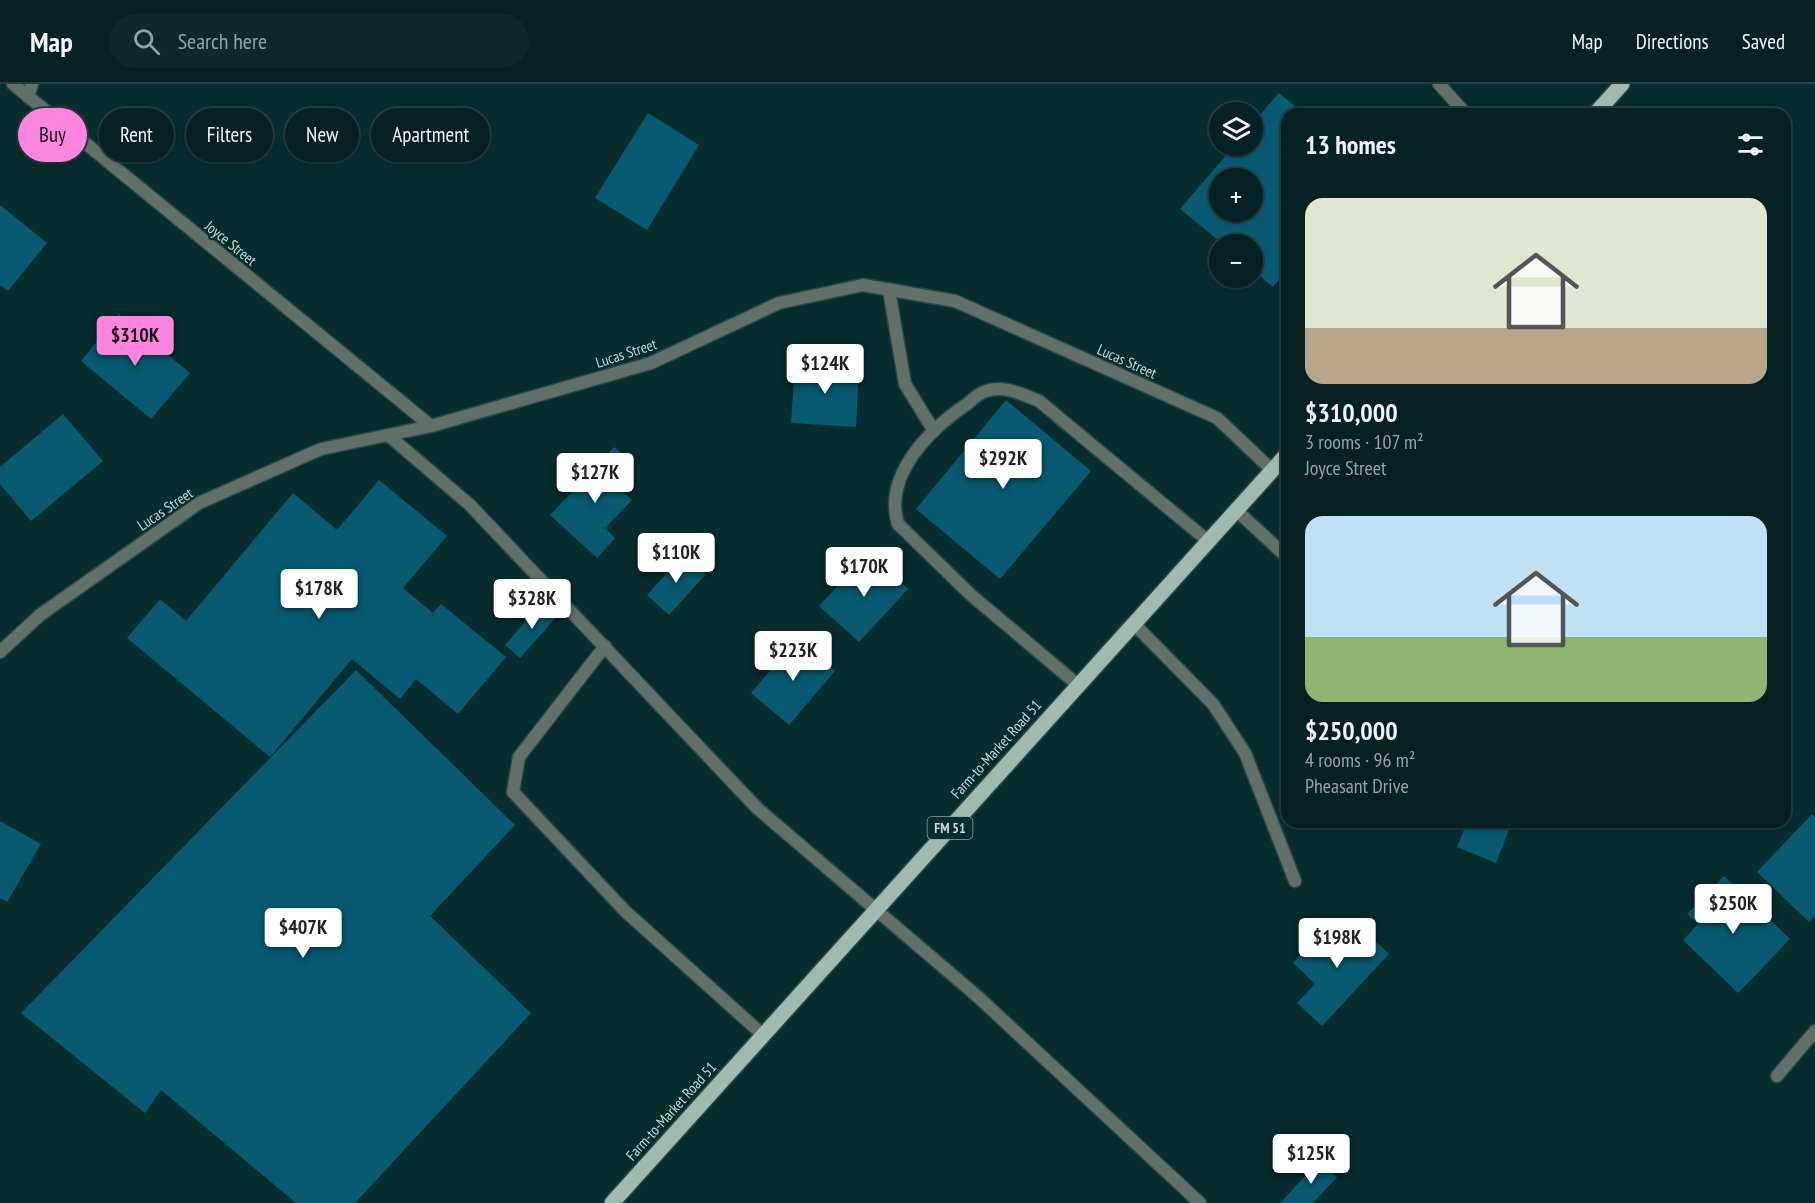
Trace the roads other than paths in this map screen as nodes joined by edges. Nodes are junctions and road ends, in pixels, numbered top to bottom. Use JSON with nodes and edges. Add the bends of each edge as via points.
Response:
{"nodes":[{"id":1,"x":13,"y":84,"type":"edge"},
{"id":2,"x":32,"y":84,"type":"edge"},
{"id":3,"x":1439,"y":84,"type":"edge"},
{"id":4,"x":1622,"y":84,"type":"edge"},
{"id":5,"x":28,"y":97,"type":"junction"},
{"id":6,"x":1461,"y":108,"type":"edge"},
{"id":7,"x":1600,"y":108,"type":"edge"},
{"id":8,"x":889,"y":290,"type":"junction"},
{"id":9,"x":431,"y":426,"type":"junction"},
{"id":10,"x":934,"y":431,"type":"junction"},
{"id":11,"x":388,"y":435,"type":"junction"},
{"id":12,"x":1281,"y":460,"type":"edge"},
{"id":13,"x":1272,"y":470,"type":"junction"},
{"id":14,"x":1236,"y":510,"type":"junction"},
{"id":15,"x":1208,"y":542,"type":"junction"},
{"id":16,"x":1281,"y":551,"type":"edge"},
{"id":17,"x":1134,"y":624,"type":"junction"},
{"id":18,"x":605,"y":646,"type":"junction"},
{"id":19,"x":0,"y":652,"type":"edge"},
{"id":20,"x":1078,"y":685,"type":"junction"},
{"id":21,"x":1295,"y":881,"type":"dead end"},
{"id":22,"x":876,"y":910,"type":"junction"},
{"id":23,"x":1815,"y":1031,"type":"edge"},
{"id":24,"x":764,"y":1035,"type":"junction"},
{"id":25,"x":1777,"y":1076,"type":"dead end"},
{"id":26,"x":612,"y":1203,"type":"edge"},
{"id":27,"x":1200,"y":1203,"type":"edge"}],
"edges":[{"from":1,"to":5,"type":"street","name":"Joyce Street"},
{"from":2,"to":5,"type":"street"},
{"from":3,"to":6,"type":"street"},
{"from":4,"to":7,"type":"main road"},
{"from":5,"to":9,"type":"street","name":"Joyce Street"},
{"from":8,"to":9,"type":"street","name":"Lucas Street","via":[[863,285],[779,303],[651,363]]},
{"from":8,"to":10,"type":"street","via":[[905,384]]},
{"from":8,"to":13,"type":"street","name":"Lucas Street","via":[[955,301],[1217,418]]},
{"from":9,"to":11,"type":"street","name":"Lucas Street"},
{"from":10,"to":15,"type":"street","via":[[985,391],[1012,390],[1039,401]]},
{"from":10,"to":20,"type":"street","via":[[916,451],[897,487],[894,510],[898,524],[971,595]]},
{"from":11,"to":18,"type":"street","via":[[470,505]]},
{"from":11,"to":19,"type":"street","name":"Lucas Street","via":[[321,449],[198,503],[40,615]]},
{"from":12,"to":13,"type":"main road","name":"Farm-to-Market Road 51","number":"FM 51"},
{"from":13,"to":14,"type":"main road","name":"Farm-to-Market Road 51","number":"FM 51"},
{"from":14,"to":15,"type":"main road","name":"Farm-to-Market Road 51","number":"FM 51"},
{"from":14,"to":16,"type":"street"},
{"from":15,"to":17,"type":"main road","name":"Farm-to-Market Road 51","number":"FM 51"},
{"from":17,"to":20,"type":"main road","name":"Farm-to-Market Road 51","number":"FM 51"},
{"from":17,"to":21,"type":"street","via":[[1213,704],[1245,753]]},
{"from":18,"to":22,"type":"street","via":[[757,808]]},
{"from":18,"to":24,"type":"street","via":[[519,757],[513,792],[625,911]]},
{"from":20,"to":22,"type":"main road","name":"Farm-to-Market Road 51","number":"FM 51"},
{"from":22,"to":24,"type":"main road","name":"Farm-to-Market Road 51","number":"FM 51"},
{"from":22,"to":27,"type":"street","via":[[977,996]]},
{"from":23,"to":25,"type":"street"},
{"from":24,"to":26,"type":"main road","name":"Farm-to-Market Road 51","number":"FM 51"}]}
